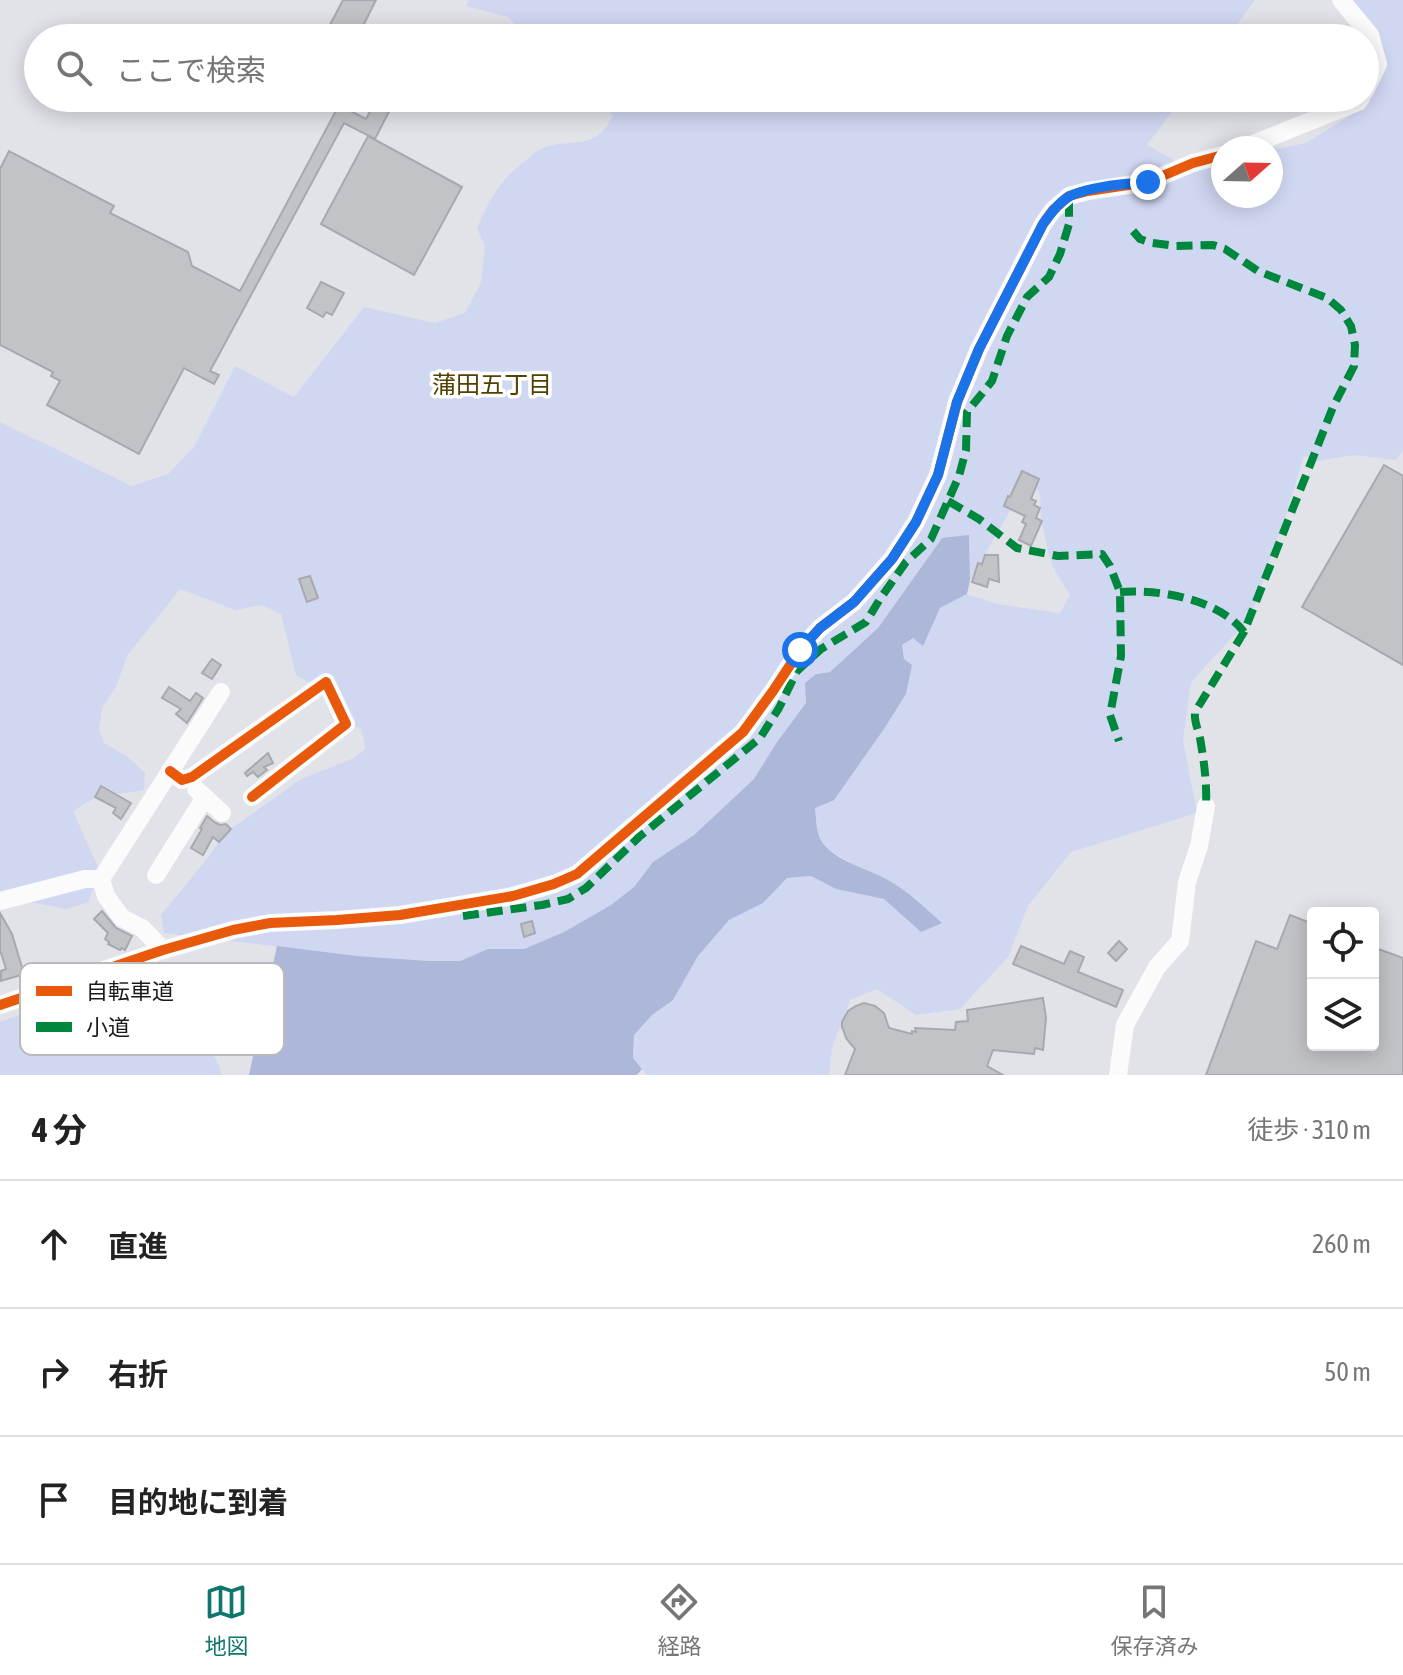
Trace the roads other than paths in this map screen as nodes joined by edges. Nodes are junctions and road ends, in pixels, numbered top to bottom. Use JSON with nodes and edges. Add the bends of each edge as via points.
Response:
{"nodes":[{"id":1,"x":1341,"y":0,"type":"edge"},
{"id":2,"x":1361,"y":24,"type":"edge"},
{"id":3,"x":1333,"y":112,"type":"edge"},
{"id":4,"x":1273,"y":136,"type":"edge"},
{"id":5,"x":1211,"y":158,"type":"edge"},
{"id":6,"x":221,"y":692,"type":"dead end"},
{"id":7,"x":178,"y":775,"type":"junction"},
{"id":8,"x":205,"y":797,"type":"junction"},
{"id":9,"x":252,"y":797,"type":"dead end"},
{"id":10,"x":1206,"y":806,"type":"dead end"},
{"id":11,"x":222,"y":813,"type":"dead end"},
{"id":12,"x":156,"y":875,"type":"dead end"},
{"id":13,"x":101,"y":879,"type":"junction"},
{"id":14,"x":0,"y":901,"type":"edge"},
{"id":15,"x":163,"y":950,"type":"junction"},
{"id":16,"x":124,"y":963,"type":"edge"},
{"id":17,"x":20,"y":998,"type":"edge"},
{"id":18,"x":0,"y":1005,"type":"edge"},
{"id":19,"x":1118,"y":1075,"type":"edge"}],
"edges":[{"from":1,"to":2,"type":"street"},
{"from":3,"to":4,"type":"street"},
{"from":5,"to":15,"type":"street","via":[[1148,182],[1069,196],[1053,210],[979,349],[957,402],[938,475],[892,559],[800,650],[743,732],[577,874],[499,898],[400,915],[270,923]]},
{"from":6,"to":7,"type":"street"},
{"from":7,"to":8,"type":"street"},
{"from":7,"to":9,"type":"street","via":[[192,777],[326,682],[346,724]]},
{"from":7,"to":13,"type":"street"},
{"from":8,"to":11,"type":"street"},
{"from":8,"to":12,"type":"street"},
{"from":10,"to":19,"type":"street","via":[[1187,882],[1180,941],[1157,967],[1125,1025]]},
{"from":13,"to":14,"type":"street"},
{"from":13,"to":15,"type":"street","via":[[122,918],[142,928]]},
{"from":15,"to":16,"type":"street"},
{"from":17,"to":18,"type":"street"}]}
